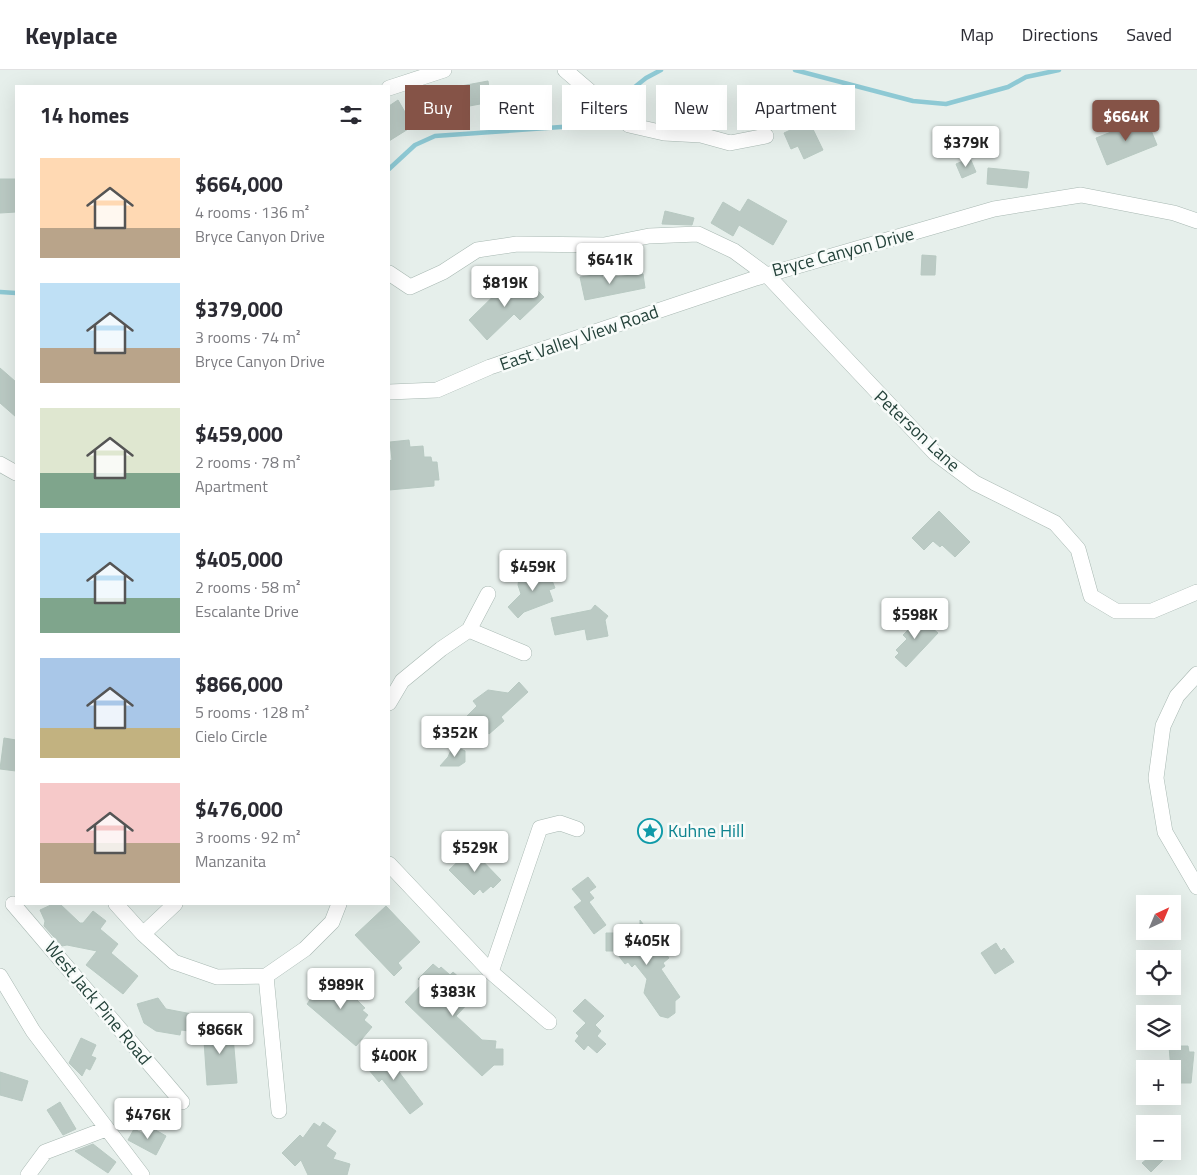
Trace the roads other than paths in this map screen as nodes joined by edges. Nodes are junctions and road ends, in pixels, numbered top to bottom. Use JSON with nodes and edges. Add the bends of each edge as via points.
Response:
{"nodes":[{"id":1,"x":444,"y":70,"type":"edge"},
{"id":2,"x":565,"y":70,"type":"edge"},
{"id":3,"x":390,"y":88,"type":"edge"},
{"id":4,"x":766,"y":136,"type":"dead end"},
{"id":5,"x":1197,"y":221,"type":"edge"},
{"id":6,"x":390,"y":274,"type":"edge"},
{"id":7,"x":768,"y":276,"type":"junction"},
{"id":8,"x":390,"y":392,"type":"edge"},
{"id":9,"x":0,"y":464,"type":"edge"},
{"id":10,"x":15,"y":472,"type":"edge"},
{"id":11,"x":1197,"y":592,"type":"edge"},
{"id":12,"x":488,"y":594,"type":"dead end"},
{"id":13,"x":468,"y":630,"type":"junction"},
{"id":14,"x":524,"y":654,"type":"dead end"},
{"id":15,"x":1197,"y":674,"type":"edge"},
{"id":16,"x":390,"y":701,"type":"edge"},
{"id":17,"x":577,"y":829,"type":"dead end"},
{"id":18,"x":390,"y":865,"type":"edge"},
{"id":19,"x":1197,"y":888,"type":"edge"},
{"id":20,"x":10,"y":905,"type":"edge"},
{"id":21,"x":117,"y":905,"type":"edge"},
{"id":22,"x":174,"y":905,"type":"edge"},
{"id":23,"x":339,"y":905,"type":"edge"},
{"id":24,"x":143,"y":934,"type":"junction"},
{"id":25,"x":491,"y":972,"type":"junction"},
{"id":26,"x":0,"y":976,"type":"edge"},
{"id":27,"x":266,"y":976,"type":"junction"},
{"id":28,"x":0,"y":981,"type":"edge"},
{"id":29,"x":0,"y":995,"type":"edge"},
{"id":30,"x":549,"y":1022,"type":"dead end"},
{"id":31,"x":182,"y":1102,"type":"dead end"},
{"id":32,"x":278,"y":1111,"type":"dead end"},
{"id":33,"x":106,"y":1129,"type":"junction"},
{"id":34,"x":28,"y":1175,"type":"edge"},
{"id":35,"x":142,"y":1175,"type":"edge"}],
"edges":[{"from":1,"to":3,"type":"street"},
{"from":2,"to":4,"type":"street","via":[[629,125],[730,142]]},
{"from":5,"to":7,"type":"street","name":"Bryce Canyon Drive","via":[[1174,213],[1082,195],[994,209]]},
{"from":6,"to":7,"type":"street","name":"Bryce Canyon Drive","via":[[410,287],[443,272],[477,250],[517,244],[604,245],[649,236],[698,234],[734,251]]},
{"from":7,"to":8,"type":"street","name":"East Valley View Road","via":[[490,367],[437,390]]},
{"from":7,"to":11,"type":"street","name":"Peterson Lane","via":[[935,453],[975,483],[1054,523],[1078,548],[1091,596],[1116,611],[1152,611]]},
{"from":9,"to":10,"type":"street"},
{"from":12,"to":13,"type":"street"},
{"from":13,"to":14,"type":"street"},
{"from":13,"to":16,"type":"street","via":[[402,681]]},
{"from":15,"to":19,"type":"street","via":[[1177,696],[1163,726],[1156,778],[1165,832]]},
{"from":17,"to":25,"type":"street","via":[[560,823],[540,828]]},
{"from":18,"to":25,"type":"street"},
{"from":20,"to":31,"type":"street","name":"West Jack Pine Road"},
{"from":21,"to":24,"type":"street"},
{"from":22,"to":24,"type":"street"},
{"from":23,"to":27,"type":"street","via":[[332,922],[305,950]]},
{"from":24,"to":27,"type":"street","via":[[174,962],[217,977]]},
{"from":25,"to":30,"type":"street"},
{"from":26,"to":33,"type":"street","via":[[33,1031]]},
{"from":27,"to":32,"type":"street"},
{"from":28,"to":29,"type":"street"},
{"from":33,"to":34,"type":"street","via":[[45,1152]]},
{"from":33,"to":35,"type":"street"}]}
